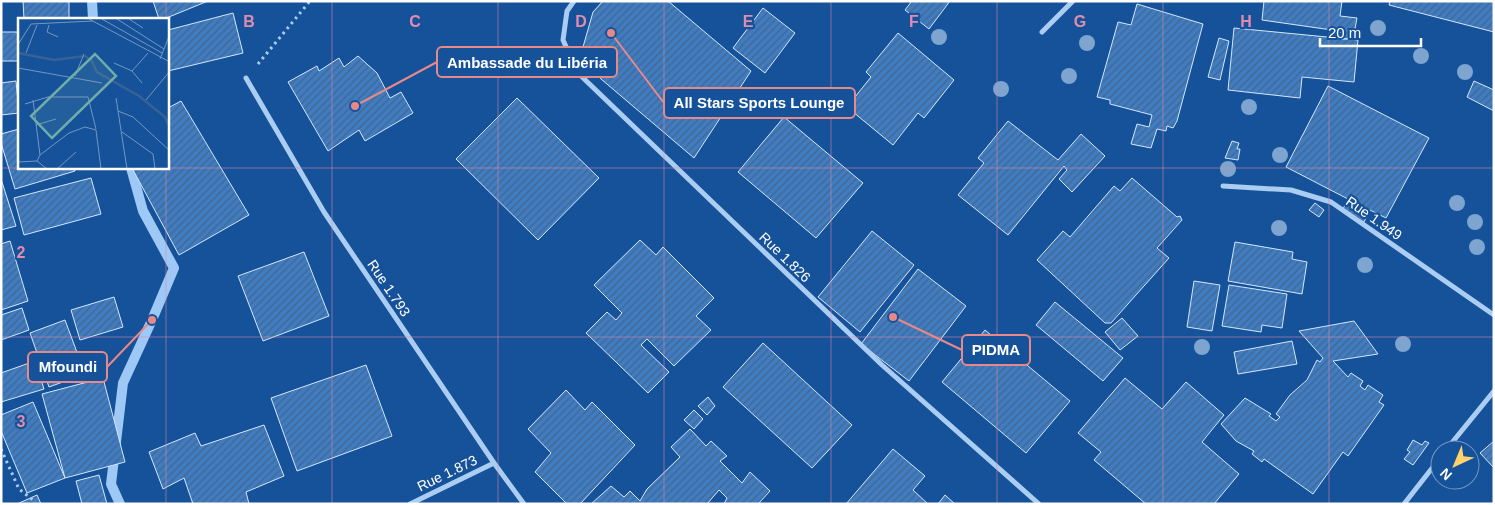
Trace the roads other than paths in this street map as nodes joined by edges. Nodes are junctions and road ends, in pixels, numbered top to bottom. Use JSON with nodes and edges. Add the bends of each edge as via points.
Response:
{"nodes":[{"id":1,"x":574,"y":1,"type":"edge"},
{"id":2,"x":1073,"y":1,"type":"edge"},
{"id":3,"x":1042,"y":32,"type":"dead end"},
{"id":4,"x":246,"y":78,"type":"road end"},
{"id":5,"x":1223,"y":186,"type":"dead end"},
{"id":6,"x":1494,"y":315,"type":"edge"},
{"id":7,"x":1494,"y":392,"type":"edge"},
{"id":8,"x":1454,"y":440,"type":"edge"},
{"id":9,"x":494,"y":463,"type":"junction"},
{"id":10,"x":1430,"y":471,"type":"edge"},
{"id":11,"x":410,"y":504,"type":"edge"},
{"id":12,"x":524,"y":504,"type":"edge"},
{"id":13,"x":1039,"y":504,"type":"edge"},
{"id":14,"x":1404,"y":504,"type":"edge"}],
"edges":[{"from":1,"to":13,"type":"street","name":"Rue 1.826","via":[[567,11],[563,40],[578,73],[882,365]]},
{"from":2,"to":3,"type":"street"},
{"from":4,"to":9,"type":"street","name":"Rue 1.793","via":[[324,212]]},
{"from":5,"to":6,"type":"street","name":"Rue 1.949","via":[[1291,190],[1331,202]]},
{"from":7,"to":8,"type":"street"},
{"from":9,"to":11,"type":"street","name":"Rue 1.873"},
{"from":9,"to":12,"type":"street","name":"Rue 1.793"},
{"from":10,"to":14,"type":"street"}]}
